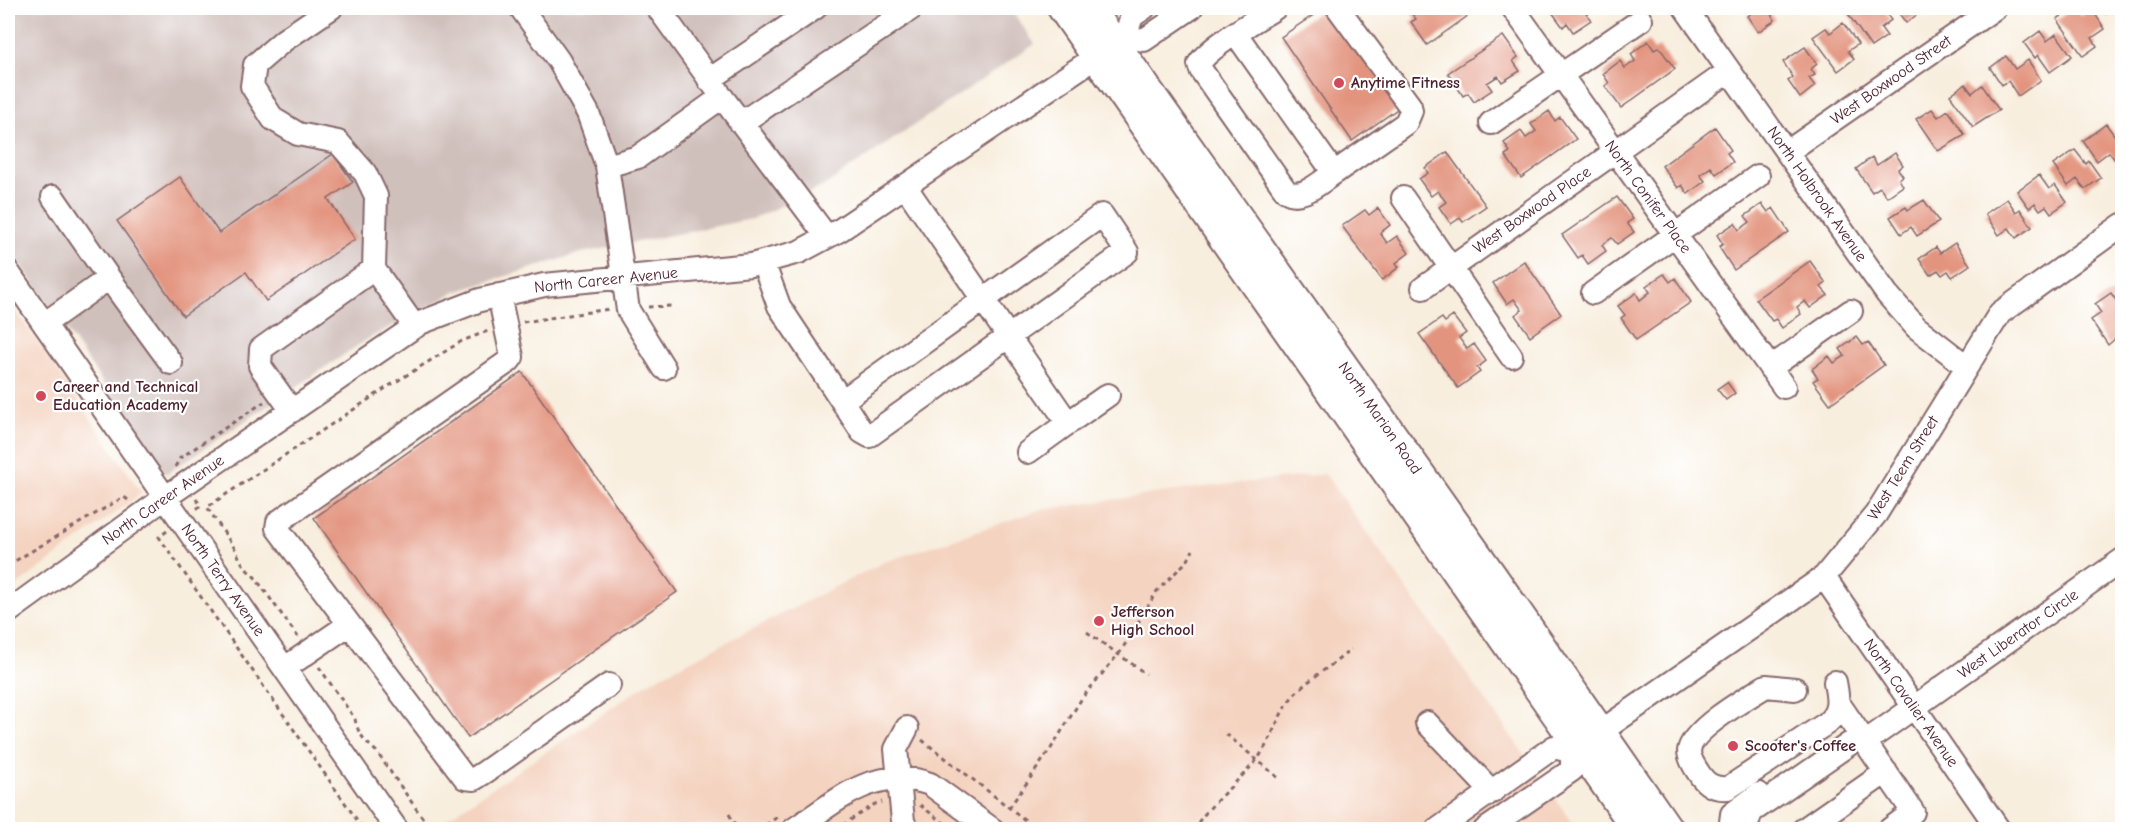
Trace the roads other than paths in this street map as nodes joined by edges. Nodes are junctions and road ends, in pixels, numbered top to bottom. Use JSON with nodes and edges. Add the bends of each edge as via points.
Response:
{"nodes":[{"id":1,"x":331,"y":8,"type":"edge"},
{"id":2,"x":521,"y":8,"type":"edge"},
{"id":3,"x":658,"y":8,"type":"edge"},
{"id":4,"x":815,"y":8,"type":"edge"},
{"id":5,"x":912,"y":8,"type":"edge"},
{"id":6,"x":1062,"y":8,"type":"edge"},
{"id":7,"x":1090,"y":8,"type":"edge"},
{"id":8,"x":1144,"y":8,"type":"edge"},
{"id":9,"x":1191,"y":8,"type":"edge"},
{"id":10,"x":1275,"y":8,"type":"edge"},
{"id":11,"x":1338,"y":8,"type":"edge"},
{"id":12,"x":1513,"y":8,"type":"edge"},
{"id":13,"x":1684,"y":8,"type":"edge"},
{"id":14,"x":1995,"y":8,"type":"edge"},
{"id":15,"x":1641,"y":20,"type":"dead end"},
{"id":16,"x":1236,"y":34,"type":"junction"},
{"id":17,"x":1112,"y":46,"type":"junction"},
{"id":18,"x":1730,"y":71,"type":"junction"},
{"id":19,"x":1561,"y":75,"type":"junction"},
{"id":20,"x":716,"y":88,"type":"junction"},
{"id":21,"x":741,"y":123,"type":"junction"},
{"id":22,"x":1491,"y":123,"type":"dead end"},
{"id":23,"x":1615,"y":151,"type":"junction"},
{"id":24,"x":1787,"y":152,"type":"junction"},
{"id":25,"x":607,"y":166,"type":"junction"},
{"id":26,"x":1334,"y":173,"type":"junction"},
{"id":27,"x":1758,"y":176,"type":"dead end"},
{"id":28,"x":905,"y":186,"type":"junction"},
{"id":29,"x":53,"y":197,"type":"dead end"},
{"id":30,"x":1403,"y":198,"type":"dead end"},
{"id":31,"x":2122,"y":225,"type":"edge"},
{"id":32,"x":1675,"y":235,"type":"junction"},
{"id":33,"x":827,"y":237,"type":"junction"},
{"id":34,"x":762,"y":262,"type":"junction"},
{"id":35,"x":1451,"y":268,"type":"junction"},
{"id":36,"x":374,"y":269,"type":"junction"},
{"id":37,"x":8,"y":272,"type":"edge"},
{"id":38,"x":624,"y":277,"type":"junction"},
{"id":39,"x":109,"y":278,"type":"junction"},
{"id":40,"x":1423,"y":288,"type":"dead end"},
{"id":41,"x":1593,"y":293,"type":"dead end"},
{"id":42,"x":499,"y":295,"type":"junction"},
{"id":43,"x":982,"y":300,"type":"junction"},
{"id":44,"x":1851,"y":311,"type":"dead end"},
{"id":45,"x":44,"y":324,"type":"junction"},
{"id":46,"x":415,"y":327,"type":"junction"},
{"id":47,"x":1008,"y":337,"type":"junction"},
{"id":48,"x":1511,"y":356,"type":"dead end"},
{"id":49,"x":171,"y":363,"type":"dead end"},
{"id":50,"x":1966,"y":366,"type":"junction"},
{"id":51,"x":664,"y":368,"type":"dead end"},
{"id":52,"x":1770,"y":368,"type":"junction"},
{"id":53,"x":1784,"y":387,"type":"dead end"},
{"id":54,"x":1108,"y":395,"type":"dead end"},
{"id":55,"x":842,"y":401,"type":"junction"},
{"id":56,"x":292,"y":411,"type":"junction"},
{"id":57,"x":1068,"y":423,"type":"junction"},
{"id":58,"x":1028,"y":452,"type":"dead end"},
{"id":59,"x":166,"y":497,"type":"junction"},
{"id":60,"x":2122,"y":560,"type":"edge"},
{"id":61,"x":1824,"y":577,"type":"junction"},
{"id":62,"x":8,"y":612,"type":"edge"},
{"id":63,"x":348,"y":625,"type":"junction"},
{"id":64,"x":285,"y":668,"type":"junction"},
{"id":65,"x":609,"y":685,"type":"dead end"},
{"id":66,"x":1795,"y":689,"type":"dead end"},
{"id":67,"x":1914,"y":708,"type":"junction"},
{"id":68,"x":1427,"y":723,"type":"dead end"},
{"id":69,"x":907,"y":728,"type":"road end"},
{"id":70,"x":1865,"y":742,"type":"junction"},
{"id":71,"x":1583,"y":744,"type":"junction"},
{"id":72,"x":1829,"y":757,"type":"junction"},
{"id":73,"x":1886,"y":772,"type":"junction"},
{"id":74,"x":899,"y":778,"type":"junction"},
{"id":75,"x":1492,"y":792,"type":"junction"},
{"id":76,"x":397,"y":830,"type":"edge"},
{"id":77,"x":793,"y":830,"type":"edge"},
{"id":78,"x":907,"y":830,"type":"edge"},
{"id":79,"x":993,"y":830,"type":"edge"},
{"id":80,"x":1437,"y":830,"type":"edge"},
{"id":81,"x":1485,"y":830,"type":"edge"},
{"id":82,"x":1637,"y":830,"type":"edge"},
{"id":83,"x":1668,"y":830,"type":"edge"},
{"id":84,"x":1730,"y":830,"type":"edge"},
{"id":85,"x":1748,"y":830,"type":"edge"},
{"id":86,"x":1803,"y":830,"type":"edge"},
{"id":87,"x":1889,"y":830,"type":"edge"},
{"id":88,"x":1999,"y":830,"type":"edge"}],
"edges":[{"from":1,"to":36,"type":"street","via":[[255,65],[252,86],[273,119],[298,134],[338,142],[365,173],[376,196]]},
{"from":2,"to":25,"type":"street","via":[[559,61],[588,113]]},
{"from":3,"to":20,"type":"street"},
{"from":4,"to":20,"type":"street"},
{"from":5,"to":21,"type":"street"},
{"from":6,"to":17,"type":"main road","name":"North Marion Road"},
{"from":7,"to":17,"type":"main road","name":"North Marion Road"},
{"from":8,"to":17,"type":"street","via":[[1132,16]]},
{"from":9,"to":17,"type":"street","via":[[1144,40]]},
{"from":10,"to":16,"type":"street"},
{"from":11,"to":26,"type":"street","via":[[1411,111],[1406,123]]},
{"from":12,"to":19,"type":"street","name":"North Conifer Place"},
{"from":13,"to":18,"type":"street","name":"North Holbrook Avenue"},
{"from":14,"to":24,"type":"street","name":"West Boxwood Street"},
{"from":15,"to":19,"type":"street"},
{"from":16,"to":26,"type":"street"},
{"from":16,"to":26,"type":"street","via":[[1208,52],[1199,64],[1286,191],[1292,195],[1304,193]]},
{"from":17,"to":28,"type":"street","name":"North Career Avenue"},
{"from":17,"to":71,"type":"main road","name":"North Marion Road","via":[[1478,556]]},
{"from":18,"to":23,"type":"street","name":"West Boxwood Place"},
{"from":18,"to":24,"type":"street","name":"North Holbrook Avenue"},
{"from":19,"to":22,"type":"street"},
{"from":19,"to":23,"type":"street","name":"North Conifer Place"},
{"from":20,"to":21,"type":"street"},
{"from":20,"to":25,"type":"street","via":[[638,157]]},
{"from":21,"to":33,"type":"street"},
{"from":23,"to":32,"type":"street","name":"North Conifer Place"},
{"from":23,"to":35,"type":"street","name":"West Boxwood Place"},
{"from":24,"to":50,"type":"street","name":"North Holbrook Avenue","via":[[1887,294],[1916,327]]},
{"from":25,"to":38,"type":"street"},
{"from":27,"to":32,"type":"street"},
{"from":28,"to":33,"type":"street","name":"North Career Avenue"},
{"from":28,"to":43,"type":"street"},
{"from":29,"to":39,"type":"street"},
{"from":30,"to":35,"type":"street"},
{"from":31,"to":50,"type":"street","name":"West Teem Street","via":[[2000,313]]},
{"from":32,"to":41,"type":"street"},
{"from":32,"to":52,"type":"street","name":"North Conifer Place"},
{"from":33,"to":34,"type":"street","name":"North Career Avenue","via":[[799,252]]},
{"from":34,"to":38,"type":"street","name":"North Career Avenue"},
{"from":34,"to":55,"type":"street","via":[[779,306]]},
{"from":35,"to":40,"type":"street","name":"West Boxwood Place"},
{"from":35,"to":48,"type":"street"},
{"from":36,"to":46,"type":"street"},
{"from":36,"to":56,"type":"street","via":[[261,349],[260,366]]},
{"from":37,"to":45,"type":"street","name":"North Terry Avenue"},
{"from":38,"to":42,"type":"street","name":"North Career Avenue","via":[[544,285]]},
{"from":38,"to":51,"type":"street","via":[[628,308]]},
{"from":39,"to":45,"type":"street"},
{"from":39,"to":49,"type":"street"},
{"from":42,"to":46,"type":"street","name":"North Career Avenue"},
{"from":42,"to":63,"type":"street","via":[[510,361],[278,522],[278,528]]},
{"from":43,"to":47,"type":"street"},
{"from":43,"to":47,"type":"street","via":[[1102,215],[1127,252]]},
{"from":43,"to":55,"type":"street"},
{"from":44,"to":52,"type":"street"},
{"from":45,"to":59,"type":"street","name":"North Terry Avenue"},
{"from":46,"to":56,"type":"street","name":"North Career Avenue"},
{"from":47,"to":55,"type":"street","via":[[870,436],[862,432]]},
{"from":47,"to":57,"type":"street"},
{"from":50,"to":61,"type":"street","name":"West Teem Street","via":[[1876,514]]},
{"from":52,"to":53,"type":"street","name":"North Conifer Place"},
{"from":54,"to":57,"type":"street"},
{"from":56,"to":59,"type":"street","name":"North Career Avenue"},
{"from":57,"to":58,"type":"street"},
{"from":59,"to":62,"type":"street","name":"North Career Avenue"},
{"from":59,"to":64,"type":"street","name":"North Terry Avenue"},
{"from":60,"to":67,"type":"street","name":"West Liberator Circle"},
{"from":61,"to":67,"type":"street","name":"North Cavalier Avenue"},
{"from":61,"to":71,"type":"street","name":"West Teem Street"},
{"from":63,"to":64,"type":"street"},
{"from":63,"to":65,"type":"street","via":[[465,778],[474,779],[485,772]]},
{"from":64,"to":76,"type":"street","name":"North Terry Avenue"},
{"from":66,"to":70,"type":"street","via":[[1766,686],[1696,735],[1689,750],[1691,760],[1706,783],[1715,789],[1728,788],[1827,723],[1833,717],[1837,693]]},
{"from":67,"to":70,"type":"street","name":"West Liberator Circle"},
{"from":67,"to":88,"type":"street","name":"North Cavalier Avenue"},
{"from":68,"to":75,"type":"street"},
{"from":69,"to":74,"type":"street","via":[[896,749]]},
{"from":70,"to":72,"type":"street","name":"West Liberator Circle","via":[[1855,740]]},
{"from":70,"to":73,"type":"street"},
{"from":71,"to":75,"type":"street","via":[[1554,747]]},
{"from":71,"to":81,"type":"street","via":[[1572,770]]},
{"from":71,"to":82,"type":"main road","name":"North Marion Road"},
{"from":71,"to":83,"type":"main road","name":"North Marion Road"},
{"from":72,"to":84,"type":"street","via":[[1810,757],[1801,763],[1732,814]]},
{"from":72,"to":85,"type":"street","name":"West Liberator Circle","via":[[1751,812]]},
{"from":73,"to":86,"type":"street"},
{"from":73,"to":87,"type":"street","via":[[1914,812]]},
{"from":74,"to":77,"type":"street","via":[[859,786]]},
{"from":74,"to":78,"type":"street"},
{"from":74,"to":79,"type":"street","via":[[930,784]]},
{"from":75,"to":80,"type":"street"}]}
